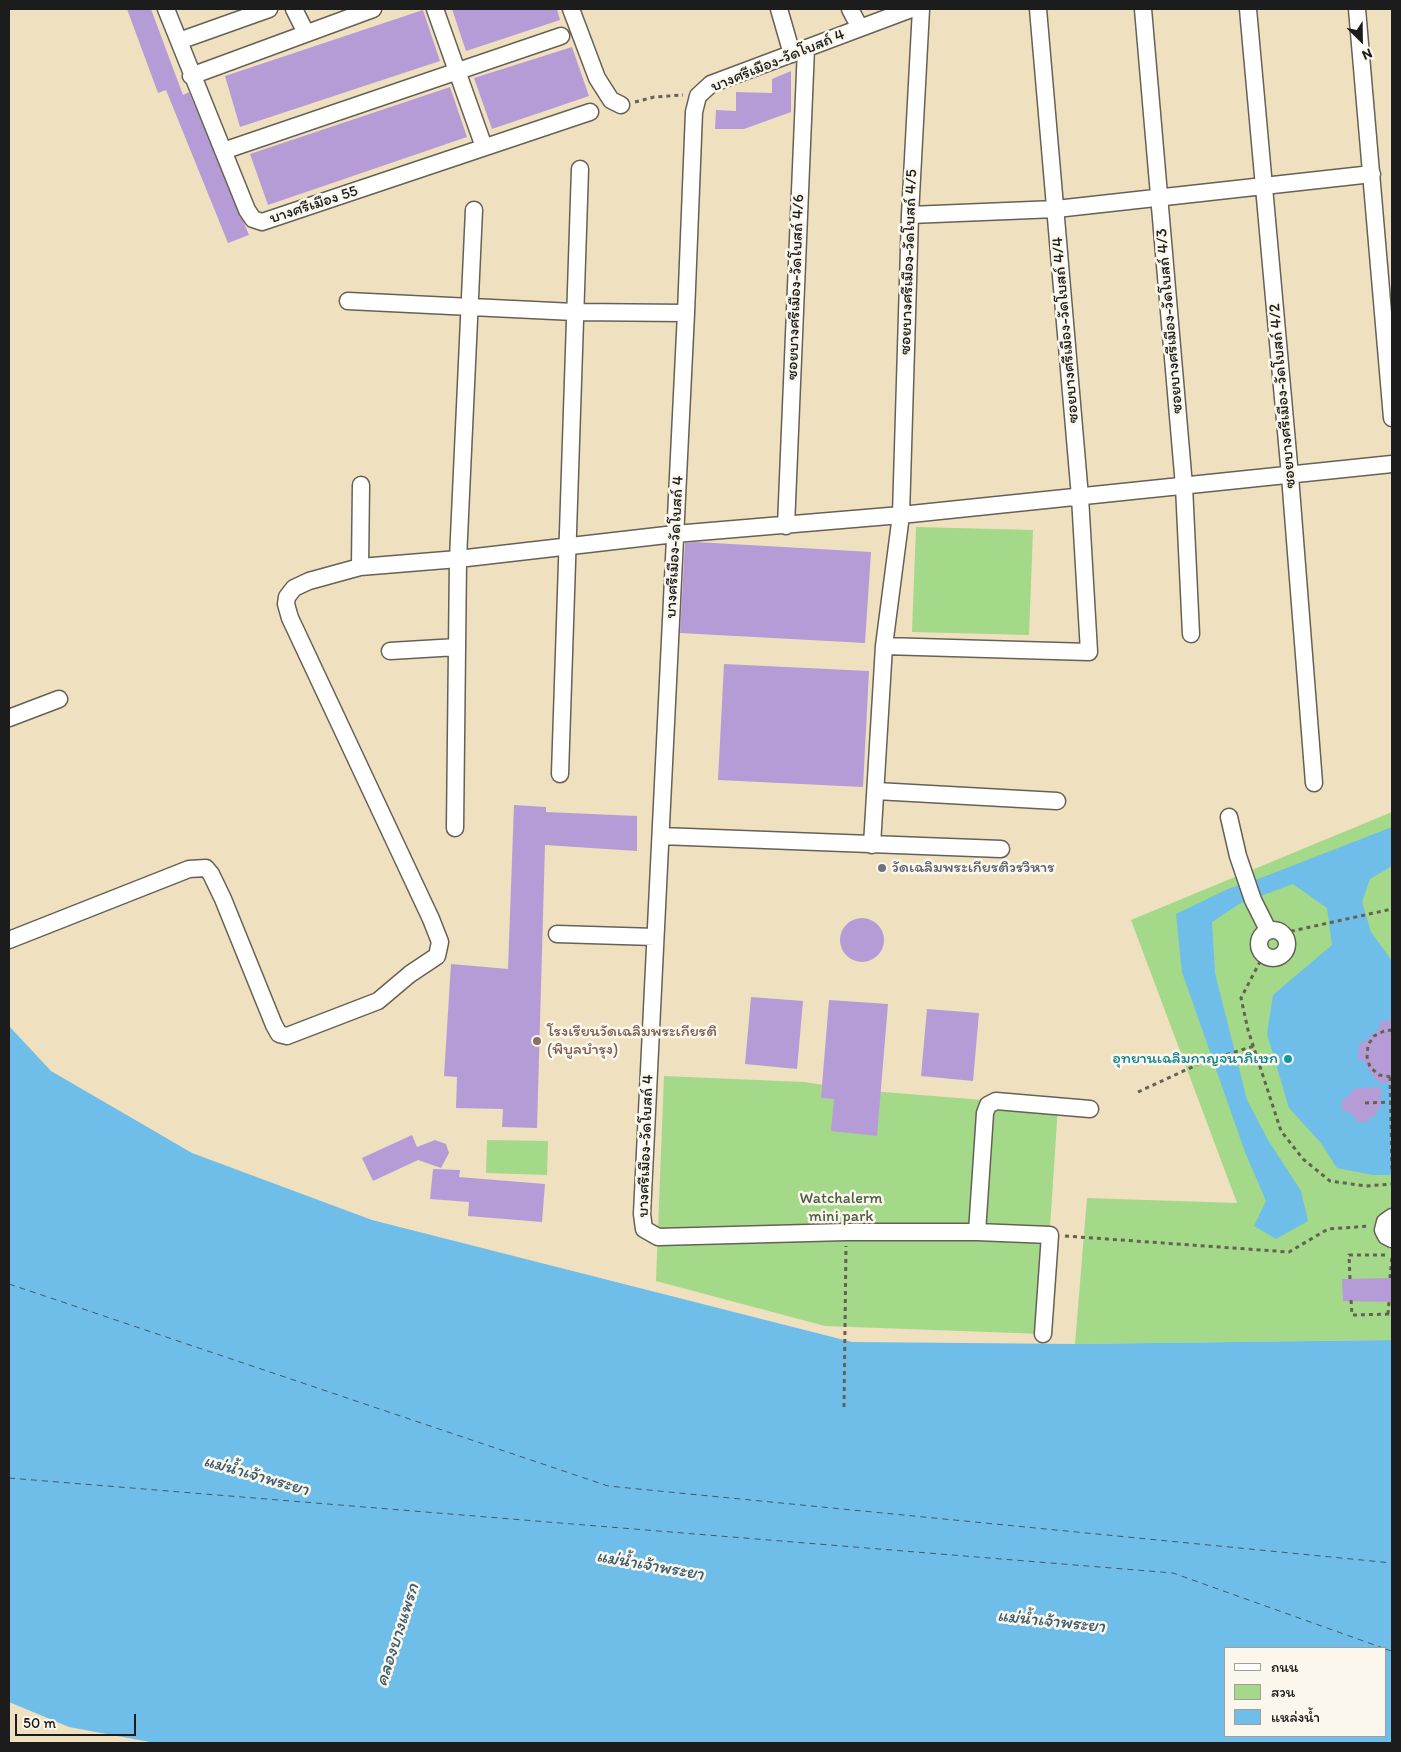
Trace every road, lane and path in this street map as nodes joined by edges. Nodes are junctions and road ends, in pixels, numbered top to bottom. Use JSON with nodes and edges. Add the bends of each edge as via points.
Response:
{"nodes":[{"id":1,"x":166,"y":9,"type":"edge"},
{"id":2,"x":269,"y":9,"type":"edge"},
{"id":3,"x":294,"y":9,"type":"edge"},
{"id":4,"x":373,"y":9,"type":"edge"},
{"id":5,"x":435,"y":9,"type":"edge"},
{"id":6,"x":571,"y":9,"type":"edge"},
{"id":7,"x":779,"y":9,"type":"edge"},
{"id":8,"x":850,"y":9,"type":"edge"},
{"id":9,"x":911,"y":9,"type":"edge"},
{"id":10,"x":921,"y":9,"type":"edge"},
{"id":11,"x":1038,"y":9,"type":"edge"},
{"id":12,"x":1143,"y":9,"type":"edge"},
{"id":13,"x":1248,"y":9,"type":"edge"},
{"id":14,"x":1357,"y":9,"type":"edge"},
{"id":15,"x":860,"y":28,"type":"junction"},
{"id":16,"x":306,"y":33,"type":"junction"},
{"id":17,"x":560,"y":36,"type":"dead end"},
{"id":18,"x":179,"y":42,"type":"junction"},
{"id":19,"x":799,"y":51,"type":"junction"},
{"id":20,"x":458,"y":72,"type":"junction"},
{"id":21,"x":191,"y":76,"type":"junction"},
{"id":22,"x":698,"y":96,"type":"junction"},
{"id":23,"x":621,"y":105,"type":"joint"},
{"id":24,"x":590,"y":112,"type":"dead end"},
{"id":25,"x":484,"y":147,"type":"junction"},
{"id":26,"x":222,"y":151,"type":"junction"},
{"id":27,"x":580,"y":169,"type":"dead end"},
{"id":28,"x":1372,"y":174,"type":"junction"},
{"id":29,"x":1264,"y":187,"type":"junction"},
{"id":30,"x":1159,"y":197,"type":"junction"},
{"id":31,"x":1056,"y":209,"type":"junction"},
{"id":32,"x":474,"y":210,"type":"dead end"},
{"id":33,"x":910,"y":216,"type":"junction"},
{"id":34,"x":348,"y":301,"type":"dead end"},
{"id":35,"x":470,"y":305,"type":"junction"},
{"id":36,"x":574,"y":312,"type":"junction"},
{"id":37,"x":686,"y":313,"type":"junction"},
{"id":38,"x":1392,"y":418,"type":"edge"},
{"id":39,"x":1392,"y":464,"type":"edge"},
{"id":40,"x":1290,"y":476,"type":"junction"},
{"id":41,"x":361,"y":485,"type":"dead end"},
{"id":42,"x":1184,"y":486,"type":"junction"},
{"id":43,"x":1080,"y":497,"type":"junction"},
{"id":44,"x":901,"y":515,"type":"junction"},
{"id":45,"x":786,"y":526,"type":"junction"},
{"id":46,"x":676,"y":534,"type":"junction"},
{"id":47,"x":567,"y":547,"type":"junction"},
{"id":48,"x":458,"y":559,"type":"junction"},
{"id":49,"x":360,"y":567,"type":"junction"},
{"id":50,"x":1191,"y":634,"type":"dead end"},
{"id":51,"x":884,"y":646,"type":"junction"},
{"id":52,"x":457,"y":647,"type":"junction"},
{"id":53,"x":390,"y":651,"type":"dead end"},
{"id":54,"x":59,"y":698,"type":"dead end"},
{"id":55,"x":9,"y":718,"type":"edge"},
{"id":56,"x":560,"y":774,"type":"dead end"},
{"id":57,"x":1314,"y":783,"type":"dead end"},
{"id":58,"x":876,"y":790,"type":"junction"},
{"id":59,"x":1057,"y":801,"type":"dead end"},
{"id":60,"x":1230,"y":817,"type":"dead end"},
{"id":61,"x":455,"y":828,"type":"dead end"},
{"id":62,"x":661,"y":836,"type":"junction"},
{"id":63,"x":872,"y":844,"type":"junction"},
{"id":64,"x":1001,"y":849,"type":"dead end"},
{"id":65,"x":1392,"y":909,"type":"edge"},
{"id":66,"x":1275,"y":932,"type":"junction"},
{"id":67,"x":558,"y":934,"type":"dead end"},
{"id":68,"x":655,"y":937,"type":"junction"},
{"id":69,"x":9,"y":940,"type":"edge"},
{"id":70,"x":1264,"y":954,"type":"junction"},
{"id":71,"x":1392,"y":1030,"type":"edge"},
{"id":72,"x":1254,"y":1046,"type":"junction"},
{"id":73,"x":1391,"y":1077,"type":"edge"},
{"id":74,"x":1138,"y":1092,"type":"dead end"},
{"id":75,"x":1391,"y":1102,"type":"edge"},
{"id":76,"x":1364,"y":1103,"type":"dead end"},
{"id":77,"x":1090,"y":1109,"type":"dead end"},
{"id":78,"x":1392,"y":1172,"type":"edge"},
{"id":79,"x":1392,"y":1184,"type":"edge"},
{"id":80,"x":1388,"y":1221,"type":"edge"},
{"id":81,"x":846,"y":1232,"type":"junction"},
{"id":82,"x":977,"y":1232,"type":"junction"},
{"id":83,"x":1050,"y":1235,"type":"junction"},
{"id":84,"x":1392,"y":1239,"type":"edge"},
{"id":85,"x":1392,"y":1256,"type":"edge"},
{"id":86,"x":1390,"y":1278,"type":"dead end"},
{"id":87,"x":1350,"y":1279,"type":"dead end"},
{"id":88,"x":1350,"y":1300,"type":"dead end"},
{"id":89,"x":1389,"y":1302,"type":"dead end"},
{"id":90,"x":1390,"y":1314,"type":"edge"},
{"id":91,"x":1043,"y":1334,"type":"dead end"},
{"id":92,"x":844,"y":1407,"type":"dead end"}],
"edges":[{"from":1,"to":18,"type":"street","name":"บางศรีเมือง 55"},
{"from":2,"to":18,"type":"street"},
{"from":3,"to":16,"type":"street"},
{"from":4,"to":16,"type":"street"},
{"from":5,"to":20,"type":"street"},
{"from":6,"to":23,"type":"street","via":[[597,78],[611,100]]},
{"from":7,"to":19,"type":"street","name":"ซอยบางศรีเมือง-วัดโบสถ์ 4/6"},
{"from":8,"to":15,"type":"street"},
{"from":9,"to":15,"type":"street","name":"บางศรีเมือง-วัดโบสถ์ 4"},
{"from":10,"to":33,"type":"street","name":"ซอยบางศรีเมือง-วัดโบสถ์ 4/5"},
{"from":11,"to":31,"type":"street","name":"ซอยบางศรีเมือง-วัดโบสถ์ 4/4"},
{"from":12,"to":30,"type":"street","name":"ซอยบางศรีเมือง-วัดโบสถ์ 4/3"},
{"from":13,"to":29,"type":"street","name":"ซอยบางศรีเมือง-วัดโบสถ์ 4/2"},
{"from":14,"to":28,"type":"street"},
{"from":15,"to":19,"type":"street","name":"บางศรีเมือง-วัดโบสถ์ 4"},
{"from":16,"to":21,"type":"street"},
{"from":17,"to":20,"type":"street"},
{"from":18,"to":21,"type":"street","name":"บางศรีเมือง 55"},
{"from":19,"to":22,"type":"street","name":"บางศรีเมือง-วัดโบสถ์ 4","via":[[711,84]]},
{"from":19,"to":45,"type":"street","name":"ซอยบางศรีเมือง-วัดโบสถ์ 4/6"},
{"from":20,"to":25,"type":"street"},
{"from":20,"to":26,"type":"street"},
{"from":21,"to":26,"type":"street","name":"บางศรีเมือง 55"},
{"from":22,"to":23,"type":"path","via":[[654,96]]},
{"from":22,"to":37,"type":"street","name":"บางศรีเมือง-วัดโบสถ์ 4","via":[[694,112]]},
{"from":24,"to":25,"type":"street","name":"บางศรีเมือง 55"},
{"from":25,"to":26,"type":"street","name":"บางศรีเมือง 55","via":[[262,222],[253,219],[247,210]]},
{"from":27,"to":36,"type":"street"},
{"from":28,"to":29,"type":"street"},
{"from":28,"to":38,"type":"street"},
{"from":29,"to":30,"type":"street"},
{"from":29,"to":40,"type":"street","name":"ซอยบางศรีเมือง-วัดโบสถ์ 4/2"},
{"from":30,"to":31,"type":"street"},
{"from":30,"to":42,"type":"street","name":"ซอยบางศรีเมือง-วัดโบสถ์ 4/3"},
{"from":31,"to":33,"type":"street"},
{"from":31,"to":43,"type":"street","name":"ซอยบางศรีเมือง-วัดโบสถ์ 4/4"},
{"from":32,"to":35,"type":"street"},
{"from":33,"to":44,"type":"street","name":"ซอยบางศรีเมือง-วัดโบสถ์ 4/5"},
{"from":34,"to":35,"type":"street"},
{"from":35,"to":36,"type":"street"},
{"from":35,"to":48,"type":"street"},
{"from":36,"to":37,"type":"street"},
{"from":36,"to":47,"type":"street"},
{"from":37,"to":46,"type":"street","name":"บางศรีเมือง-วัดโบสถ์ 4"},
{"from":39,"to":40,"type":"street"},
{"from":40,"to":42,"type":"street"},
{"from":40,"to":57,"type":"street","name":"ซอยบางศรีเมือง-วัดโบสถ์ 4/2"},
{"from":41,"to":49,"type":"street"},
{"from":42,"to":43,"type":"street"},
{"from":42,"to":50,"type":"street","name":"ซอยบางศรีเมือง-วัดโบสถ์ 4/3"},
{"from":43,"to":44,"type":"street"},
{"from":43,"to":51,"type":"street","name":"ซอยบางศรีเมือง-วัดโบสถ์ 4/4","via":[[1089,652]]},
{"from":44,"to":45,"type":"street"},
{"from":44,"to":51,"type":"street","name":"ซอยบางศรีเมือง-วัดโบสถ์ 4/5"},
{"from":45,"to":46,"type":"street"},
{"from":46,"to":47,"type":"street"},
{"from":46,"to":62,"type":"street","name":"บางศรีเมือง-วัดโบสถ์ 4"},
{"from":47,"to":48,"type":"street"},
{"from":47,"to":56,"type":"street"},
{"from":48,"to":49,"type":"street"},
{"from":48,"to":52,"type":"street"},
{"from":49,"to":69,"type":"street","via":[[294,588],[286,604],[440,942],[437,956],[378,1001],[286,1036],[280,1034],[274,1025],[223,899],[206,868],[189,869]]},
{"from":51,"to":58,"type":"street","name":"ซอยบางศรีเมือง-วัดโบสถ์ 4/5"},
{"from":52,"to":53,"type":"street"},
{"from":52,"to":61,"type":"street"},
{"from":54,"to":55,"type":"street"},
{"from":58,"to":59,"type":"street"},
{"from":58,"to":63,"type":"street","name":"ซอยบางศรีเมือง-วัดโบสถ์ 4/5"},
{"from":60,"to":66,"type":"street","via":[[1238,856],[1253,900]]},
{"from":62,"to":63,"type":"street"},
{"from":62,"to":68,"type":"street","name":"บางศรีเมือง-วัดโบสถ์ 4"},
{"from":63,"to":64,"type":"street"},
{"from":65,"to":66,"type":"path"},
{"from":66,"to":70,"type":"street","via":[[1259,940]]},
{"from":66,"to":70,"type":"street","via":[[1288,943],[1285,952],[1273,958]]},
{"from":67,"to":68,"type":"street"},
{"from":68,"to":81,"type":"street","name":"บางศรีเมือง-วัดโบสถ์ 4","via":[[642,1214],[644,1229],[658,1238]]},
{"from":70,"to":72,"type":"path","via":[[1241,998]]},
{"from":71,"to":73,"type":"path","via":[[1384,1030],[1374,1036],[1366,1057],[1370,1067]]},
{"from":72,"to":74,"type":"path","via":[[1203,1062]]},
{"from":72,"to":79,"type":"path","via":[[1281,1131],[1303,1159],[1330,1181],[1366,1186]]},
{"from":73,"to":75,"type":"path"},
{"from":75,"to":76,"type":"path"},
{"from":75,"to":78,"type":"path"},
{"from":77,"to":82,"type":"street","via":[[996,1101],[988,1105]]},
{"from":80,"to":83,"type":"path","via":[[1328,1229],[1289,1252]]},
{"from":80,"to":84,"type":"street","via":[[1384,1234]]},
{"from":81,"to":82,"type":"street"},
{"from":81,"to":92,"type":"path"},
{"from":82,"to":83,"type":"street"},
{"from":83,"to":91,"type":"street"},
{"from":85,"to":86,"type":"path"},
{"from":85,"to":87,"type":"path","via":[[1349,1255]]},
{"from":88,"to":90,"type":"path","via":[[1352,1315]]},
{"from":89,"to":90,"type":"path"}]}
